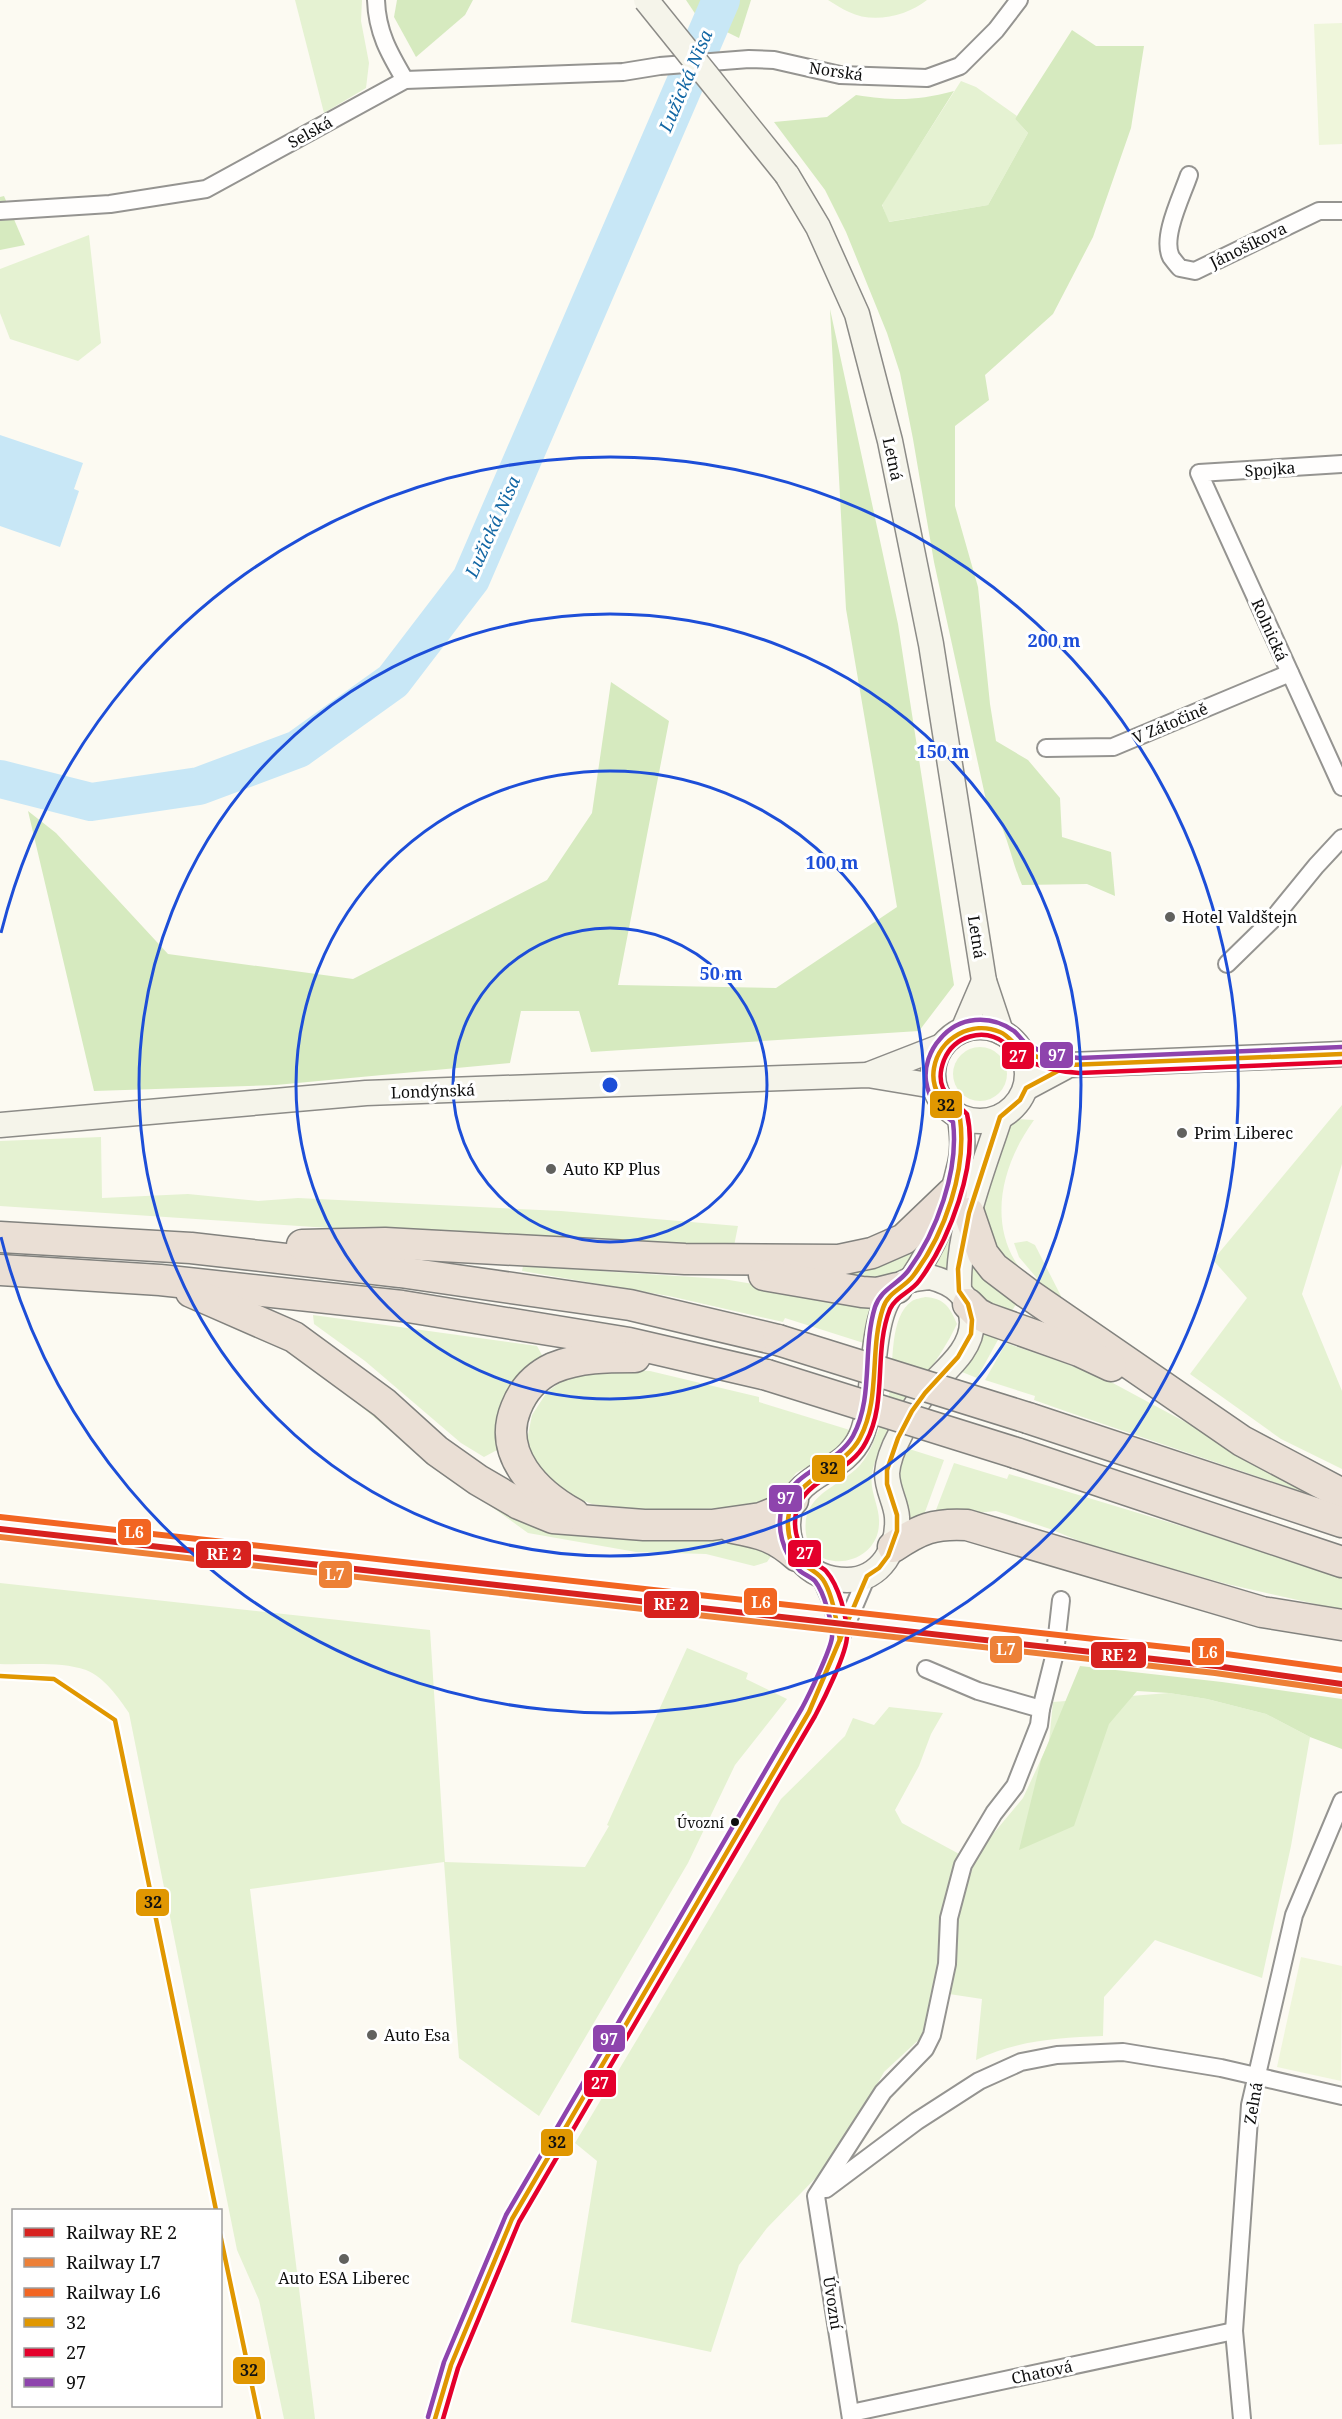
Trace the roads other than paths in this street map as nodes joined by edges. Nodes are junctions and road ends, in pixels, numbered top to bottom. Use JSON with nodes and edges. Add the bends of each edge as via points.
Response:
{"nodes":[{"id":1,"x":376,"y":0,"type":"edge"},
{"id":2,"x":646,"y":0,"type":"edge"},
{"id":3,"x":1019,"y":0,"type":"edge"},
{"id":4,"x":623,"y":72,"type":"joint"},
{"id":5,"x":405,"y":81,"type":"junction"},
{"id":6,"x":1190,"y":175,"type":"dead end"},
{"id":7,"x":0,"y":211,"type":"edge"},
{"id":8,"x":1342,"y":211,"type":"edge"},
{"id":9,"x":1342,"y":464,"type":"edge"},
{"id":10,"x":1199,"y":473,"type":"joint"},
{"id":11,"x":1290,"y":673,"type":"junction"},
{"id":12,"x":1046,"y":748,"type":"dead end"},
{"id":13,"x":1342,"y":787,"type":"edge"},
{"id":14,"x":1342,"y":838,"type":"edge"},
{"id":15,"x":1227,"y":964,"type":"dead end"},
{"id":16,"x":984,"y":981,"type":"junction"},
{"id":17,"x":963,"y":1030,"type":"junction"},
{"id":18,"x":1002,"y":1032,"type":"junction"},
{"id":19,"x":942,"y":1046,"type":"junction"},
{"id":20,"x":1021,"y":1050,"type":"junction"},
{"id":21,"x":1342,"y":1054,"type":"edge"},
{"id":22,"x":1069,"y":1065,"type":"junction"},
{"id":23,"x":868,"y":1075,"type":"junction"},
{"id":24,"x":934,"y":1086,"type":"junction"},
{"id":25,"x":1026,"y":1088,"type":"junction"},
{"id":26,"x":1000,"y":1117,"type":"junction"},
{"id":27,"x":960,"y":1118,"type":"junction"},
{"id":28,"x":0,"y":1125,"type":"edge"},
{"id":29,"x":961,"y":1203,"type":"junction"},
{"id":30,"x":0,"y":1237,"type":"edge"},
{"id":31,"x":191,"y":1248,"type":"junction"},
{"id":32,"x":685,"y":1259,"type":"junction"},
{"id":33,"x":0,"y":1270,"type":"edge"},
{"id":34,"x":160,"y":1280,"type":"junction"},
{"id":35,"x":904,"y":1284,"type":"junction"},
{"id":36,"x":964,"y":1298,"type":"junction"},
{"id":37,"x":687,"y":1356,"type":"junction"},
{"id":38,"x":1187,"y":1403,"type":"junction"},
{"id":39,"x":1342,"y":1494,"type":"edge"},
{"id":40,"x":793,"y":1500,"type":"junction"},
{"id":41,"x":590,"y":1522,"type":"junction"},
{"id":42,"x":1342,"y":1522,"type":"edge"},
{"id":43,"x":712,"y":1525,"type":"junction"},
{"id":44,"x":893,"y":1547,"type":"junction"},
{"id":45,"x":797,"y":1556,"type":"junction"},
{"id":46,"x":1342,"y":1562,"type":"edge"},
{"id":47,"x":820,"y":1576,"type":"junction"},
{"id":48,"x":867,"y":1576,"type":"junction"},
{"id":49,"x":1062,"y":1600,"type":"dead end"},
{"id":50,"x":1342,"y":1625,"type":"edge"},
{"id":51,"x":840,"y":1640,"type":"junction"},
{"id":52,"x":926,"y":1669,"type":"dead end"},
{"id":53,"x":1041,"y":1709,"type":"junction"},
{"id":54,"x":1342,"y":1801,"type":"edge"},
{"id":55,"x":1257,"y":2077,"type":"junction"},
{"id":56,"x":1342,"y":2096,"type":"edge"},
{"id":57,"x":816,"y":2196,"type":"junction"},
{"id":58,"x":1234,"y":2331,"type":"junction"},
{"id":59,"x":851,"y":2416,"type":"edge"},
{"id":60,"x":435,"y":2419,"type":"edge"},
{"id":61,"x":1242,"y":2419,"type":"edge"}],
"edges":[{"from":1,"to":5,"type":"street","via":[[376,20],[387,51]]},
{"from":2,"to":16,"type":"street","name":"Letná","bridge":true,"via":[[787,175],[818,227],[858,314],[890,441],[931,644]]},
{"from":3,"to":4,"type":"street","name":"Norská","via":[[960,66],[927,78],[840,75],[774,60],[748,59]]},
{"from":4,"to":5,"type":"street","name":"Selská"},
{"from":5,"to":7,"type":"street","name":"Selská","via":[[206,189],[110,204]]},
{"from":6,"to":8,"type":"street","name":"Jánošíkova","via":[[1170,227],[1171,256],[1180,268],[1195,271],[1319,211]]},
{"from":9,"to":10,"type":"street","name":"Spojka"},
{"from":10,"to":11,"type":"street","name":"Rolnická"},
{"from":11,"to":12,"type":"street","name":"V Zátočině","via":[[1113,747]]},
{"from":11,"to":13,"type":"street","name":"Rolnická"},
{"from":14,"to":15,"type":"street","via":[[1272,920]]},
{"from":16,"to":17,"type":"street","name":"Letná"},
{"from":16,"to":18,"type":"street","name":"Letná"},
{"from":17,"to":18,"type":"street"},
{"from":17,"to":19,"type":"street","name":"Londýnská"},
{"from":18,"to":20,"type":"street"},
{"from":19,"to":23,"type":"street","name":"Londýnská"},
{"from":19,"to":24,"type":"street","via":[[933,1072]]},
{"from":20,"to":22,"type":"street"},
{"from":20,"to":25,"type":"street","via":[[1027,1068]]},
{"from":21,"to":22,"type":"street"},
{"from":22,"to":25,"type":"street"},
{"from":23,"to":24,"type":"street","name":"Londýnská"},
{"from":23,"to":28,"type":"street","name":"Londýnská","via":[[366,1093]]},
{"from":24,"to":27,"type":"street","via":[[940,1099]]},
{"from":25,"to":26,"type":"street","via":[[1020,1100]]},
{"from":26,"to":27,"type":"street","via":[[988,1121]]},
{"from":26,"to":29,"type":"street"},
{"from":27,"to":29,"type":"street"},
{"from":29,"to":32,"type":"highway","via":[[904,1239],[839,1260]]},
{"from":29,"to":35,"type":"street"},
{"from":29,"to":36,"type":"street","via":[[958,1269]]},
{"from":29,"to":38,"type":"highway","via":[[983,1254],[994,1268]]},
{"from":30,"to":31,"type":"highway"},
{"from":31,"to":32,"type":"highway","via":[[385,1243]]},
{"from":31,"to":42,"type":"highway","bridge":true,"via":[[400,1272],[630,1305],[778,1340]]},
{"from":32,"to":35,"type":"highway","via":[[862,1292],[878,1293]]},
{"from":33,"to":34,"type":"highway"},
{"from":34,"to":37,"type":"highway","via":[[402,1306],[628,1342]]},
{"from":34,"to":41,"type":"highway","via":[[294,1337],[384,1403],[437,1450],[519,1504],[553,1518]]},
{"from":35,"to":36,"type":"street","via":[[930,1277],[948,1282]]},
{"from":35,"to":40,"type":"street","via":[[883,1307],[872,1399],[860,1438],[843,1461],[802,1486]]},
{"from":36,"to":38,"type":"highway","via":[[986,1318],[1079,1351]]},
{"from":36,"to":44,"type":"street","via":[[972,1320],[971,1334],[958,1357],[912,1412],[887,1470],[887,1484],[897,1515]]},
{"from":37,"to":41,"type":"highway","via":[[581,1360],[552,1369],[532,1382],[520,1398],[511,1431],[523,1472],[559,1506]]},
{"from":37,"to":46,"type":"highway","bridge":true,"via":[[767,1375],[1016,1452]]},
{"from":38,"to":39,"type":"highway","via":[[1242,1441]]},
{"from":40,"to":43,"type":"highway","via":[[761,1518]]},
{"from":40,"to":45,"type":"street","via":[[788,1530]]},
{"from":41,"to":43,"type":"highway"},
{"from":43,"to":45,"type":"highway","via":[[759,1532],[781,1541]]},
{"from":44,"to":48,"type":"street","via":[[879,1568]]},
{"from":44,"to":50,"type":"highway","via":[[931,1526],[967,1525],[1262,1612]]},
{"from":45,"to":47,"type":"street"},
{"from":47,"to":48,"type":"street","via":[[844,1580]]},
{"from":47,"to":51,"type":"street","via":[[833,1605]]},
{"from":48,"to":51,"type":"street"},
{"from":49,"to":53,"type":"street","via":[[1055,1653]]},
{"from":51,"to":60,"type":"street","via":[[809,1712],[512,2219],[451,2365]]},
{"from":52,"to":53,"type":"street","via":[[978,1691]]},
{"from":53,"to":57,"type":"street","via":[[1039,1725],[1015,1786],[963,1865],[950,1918],[947,1964],[932,2035],[925,2049],[883,2092]]},
{"from":54,"to":55,"type":"street","name":"Zelná","via":[[1294,1915]]},
{"from":55,"to":56,"type":"street"},
{"from":55,"to":57,"type":"street","via":[[1123,2052],[1057,2055],[1021,2062],[979,2081],[917,2121]]},
{"from":55,"to":58,"type":"street","name":"Zelná","via":[[1250,2105]]},
{"from":57,"to":59,"type":"street","name":"Úvozní"},
{"from":58,"to":59,"type":"street","name":"Chatová"},
{"from":58,"to":61,"type":"street","name":"Zelná"}]}
